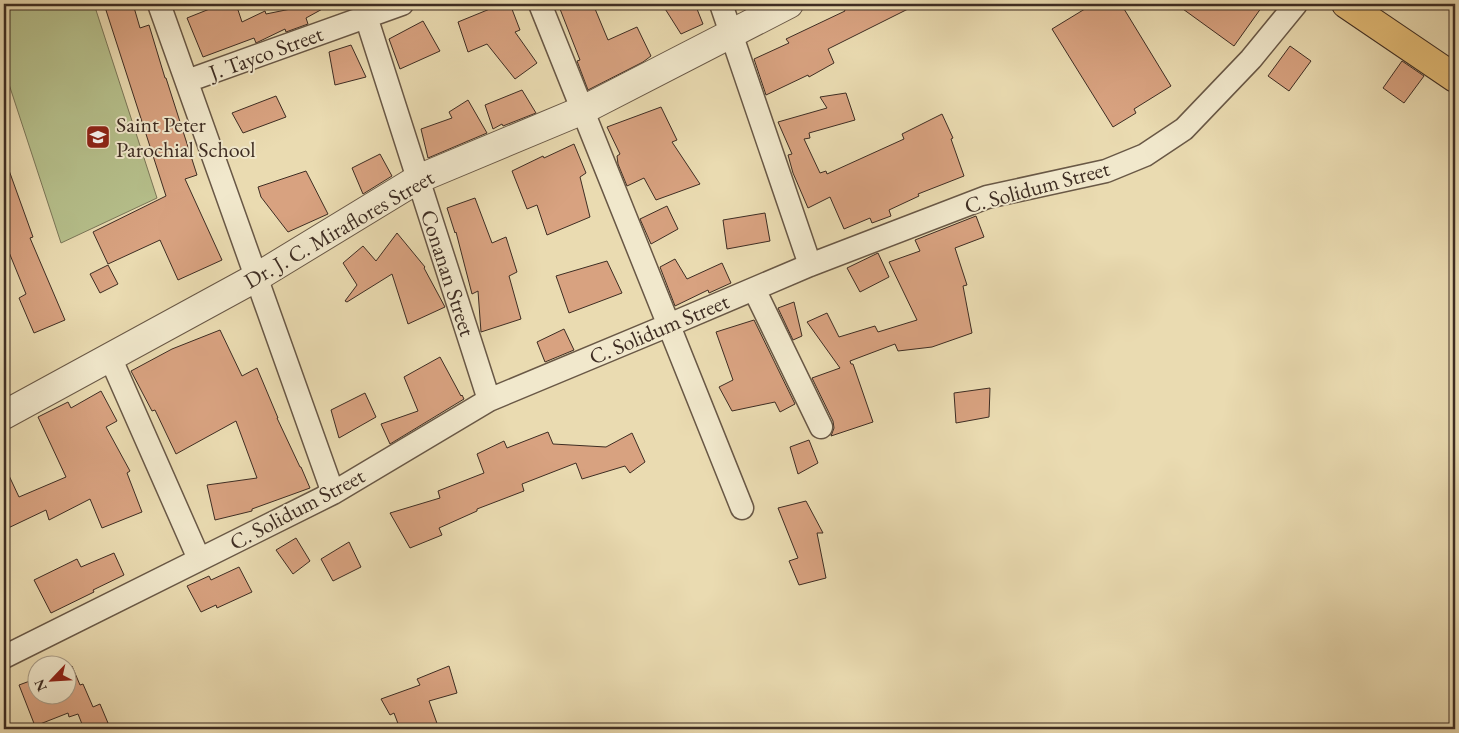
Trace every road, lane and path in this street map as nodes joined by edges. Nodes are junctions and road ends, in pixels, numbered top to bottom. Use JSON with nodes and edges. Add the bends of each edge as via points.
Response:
{"nodes":[{"id":1,"x":159,"y":4,"type":"edge"},
{"id":2,"x":402,"y":4,"type":"edge"},
{"id":3,"x":540,"y":4,"type":"edge"},
{"id":4,"x":721,"y":4,"type":"edge"},
{"id":5,"x":789,"y":4,"type":"edge"},
{"id":6,"x":1296,"y":4,"type":"edge"},
{"id":7,"x":1346,"y":4,"type":"edge"},
{"id":8,"x":364,"y":10,"type":"edge"},
{"id":9,"x":731,"y":34,"type":"junction"},
{"id":10,"x":1455,"y":78,"type":"edge"},
{"id":11,"x":187,"y":82,"type":"junction"},
{"id":12,"x":583,"y":110,"type":"junction"},
{"id":13,"x":418,"y":179,"type":"junction"},
{"id":14,"x":810,"y":265,"type":"junction"},
{"id":15,"x":257,"y":278,"type":"junction"},
{"id":16,"x":754,"y":289,"type":"junction"},
{"id":17,"x":669,"y":325,"type":"junction"},
{"id":18,"x":110,"y":357,"type":"junction"},
{"id":19,"x":488,"y":400,"type":"junction"},
{"id":20,"x":4,"y":415,"type":"edge"},
{"id":21,"x":821,"y":427,"type":"dead end"},
{"id":22,"x":333,"y":492,"type":"junction"},
{"id":23,"x":742,"y":508,"type":"dead end"},
{"id":24,"x":199,"y":559,"type":"junction"},
{"id":25,"x":4,"y":657,"type":"edge"}],
"edges":[{"from":1,"to":11,"type":"street"},
{"from":2,"to":8,"type":"street","name":"J. Tayco Street"},
{"from":3,"to":12,"type":"street"},
{"from":4,"to":9,"type":"street"},
{"from":5,"to":9,"type":"street","name":"Dr. J. C. Miraflores Street"},
{"from":6,"to":14,"type":"street","name":"C. Solidum Street","via":[[1251,59],[1184,129],[1145,155],[1106,171],[987,197]]},
{"from":7,"to":10,"type":"main road"},
{"from":8,"to":11,"type":"street","name":"J. Tayco Street"},
{"from":8,"to":13,"type":"street","name":"Conanan Street"},
{"from":9,"to":12,"type":"street","name":"Dr. J. C. Miraflores Street"},
{"from":9,"to":14,"type":"street"},
{"from":11,"to":15,"type":"street"},
{"from":12,"to":13,"type":"street","name":"Dr. J. C. Miraflores Street"},
{"from":12,"to":17,"type":"street"},
{"from":13,"to":15,"type":"street","name":"Dr. J. C. Miraflores Street"},
{"from":13,"to":19,"type":"street","name":"Conanan Street"},
{"from":14,"to":16,"type":"street","name":"C. Solidum Street"},
{"from":15,"to":18,"type":"street","name":"Dr. J. C. Miraflores Street"},
{"from":15,"to":22,"type":"street"},
{"from":16,"to":17,"type":"street","name":"C. Solidum Street"},
{"from":16,"to":21,"type":"street"},
{"from":17,"to":19,"type":"street","name":"C. Solidum Street"},
{"from":17,"to":23,"type":"street"},
{"from":18,"to":20,"type":"street","name":"Dr. J. C. Miraflores Street"},
{"from":18,"to":24,"type":"street"},
{"from":19,"to":22,"type":"street","name":"C. Solidum Street"},
{"from":22,"to":24,"type":"street","name":"C. Solidum Street"},
{"from":24,"to":25,"type":"street","name":"C. Solidum Street"}]}
